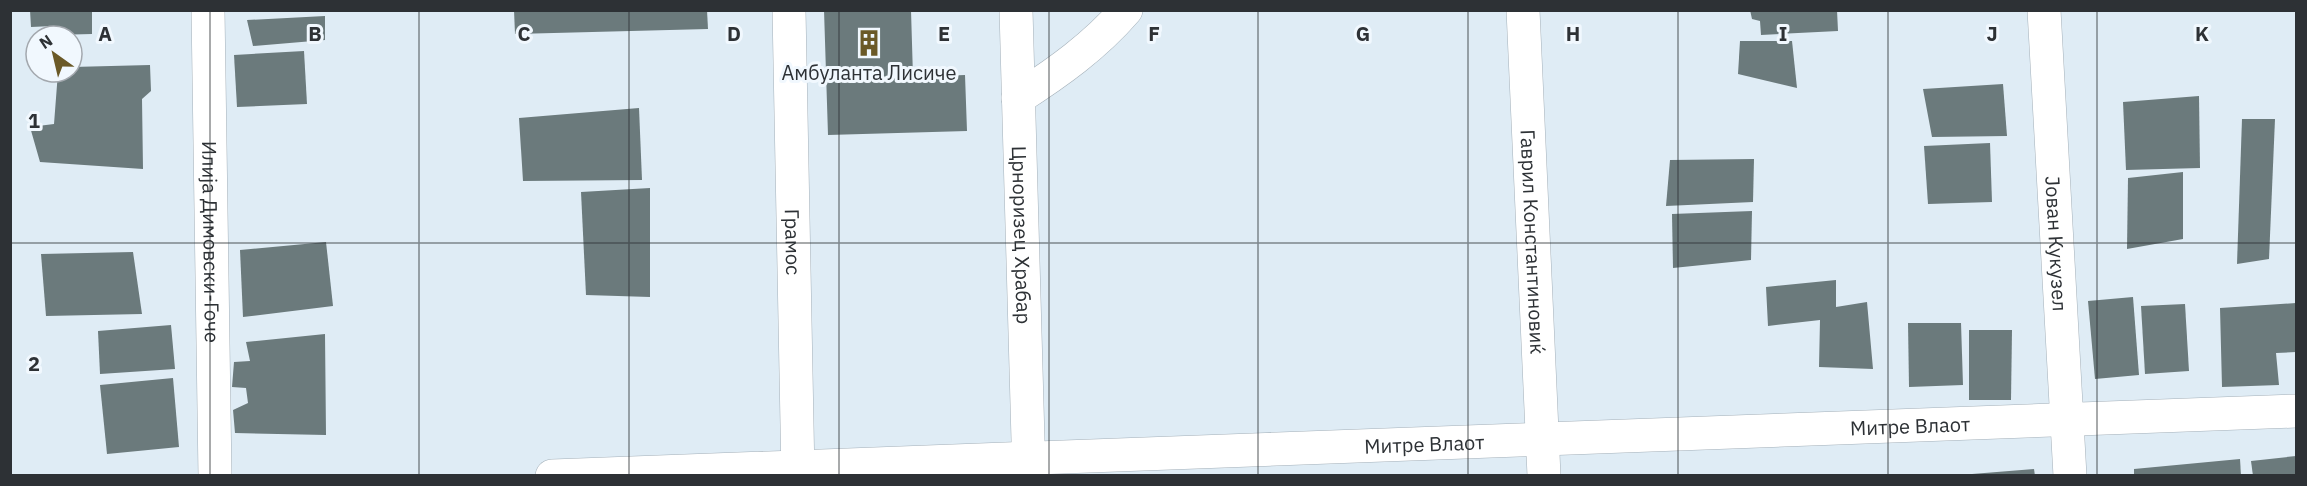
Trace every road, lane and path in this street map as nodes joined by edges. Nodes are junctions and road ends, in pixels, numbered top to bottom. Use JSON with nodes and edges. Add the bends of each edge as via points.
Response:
{"nodes":[{"id":1,"x":208,"y":10,"type":"edge"},
{"id":2,"x":789,"y":10,"type":"edge"},
{"id":3,"x":1016,"y":10,"type":"edge"},
{"id":4,"x":1126,"y":10,"type":"edge"},
{"id":5,"x":1523,"y":10,"type":"edge"},
{"id":6,"x":2044,"y":10,"type":"edge"},
{"id":7,"x":1018,"y":98,"type":"junction"},
{"id":8,"x":2296,"y":411,"type":"edge"},
{"id":9,"x":2068,"y":421,"type":"junction"},
{"id":10,"x":1543,"y":438,"type":"junction"},
{"id":11,"x":1029,"y":467,"type":"edge"},
{"id":12,"x":798,"y":471,"type":"edge"},
{"id":13,"x":215,"y":476,"type":"edge"},
{"id":14,"x":552,"y":476,"type":"edge"},
{"id":15,"x":1544,"y":476,"type":"edge"},
{"id":16,"x":2070,"y":476,"type":"edge"}],
"edges":[{"from":1,"to":13,"type":"street","name":"Илија Димовски-Гоче"},
{"from":2,"to":12,"type":"street","name":"Грамос"},
{"from":3,"to":7,"type":"street","name":"Црноризец Храбар"},
{"from":4,"to":7,"type":"street","via":[[1111,29],[1064,68]]},
{"from":5,"to":10,"type":"street","name":"Гаврил Константиновиќ"},
{"from":6,"to":9,"type":"street","name":"Јован Кукузел"},
{"from":7,"to":11,"type":"street","name":"Црноризец Храбар"},
{"from":8,"to":9,"type":"street","name":"Митре Влаот"},
{"from":9,"to":10,"type":"street","name":"Митре Влаот"},
{"from":9,"to":16,"type":"street","name":"Јован Кукузел"},
{"from":10,"to":11,"type":"street","name":"Митре Влаот"},
{"from":10,"to":15,"type":"street","name":"Гаврил Константиновиќ"},
{"from":11,"to":12,"type":"street","name":"Митре Влаот"},
{"from":12,"to":14,"type":"street","name":"Митре Влаот"}]}
